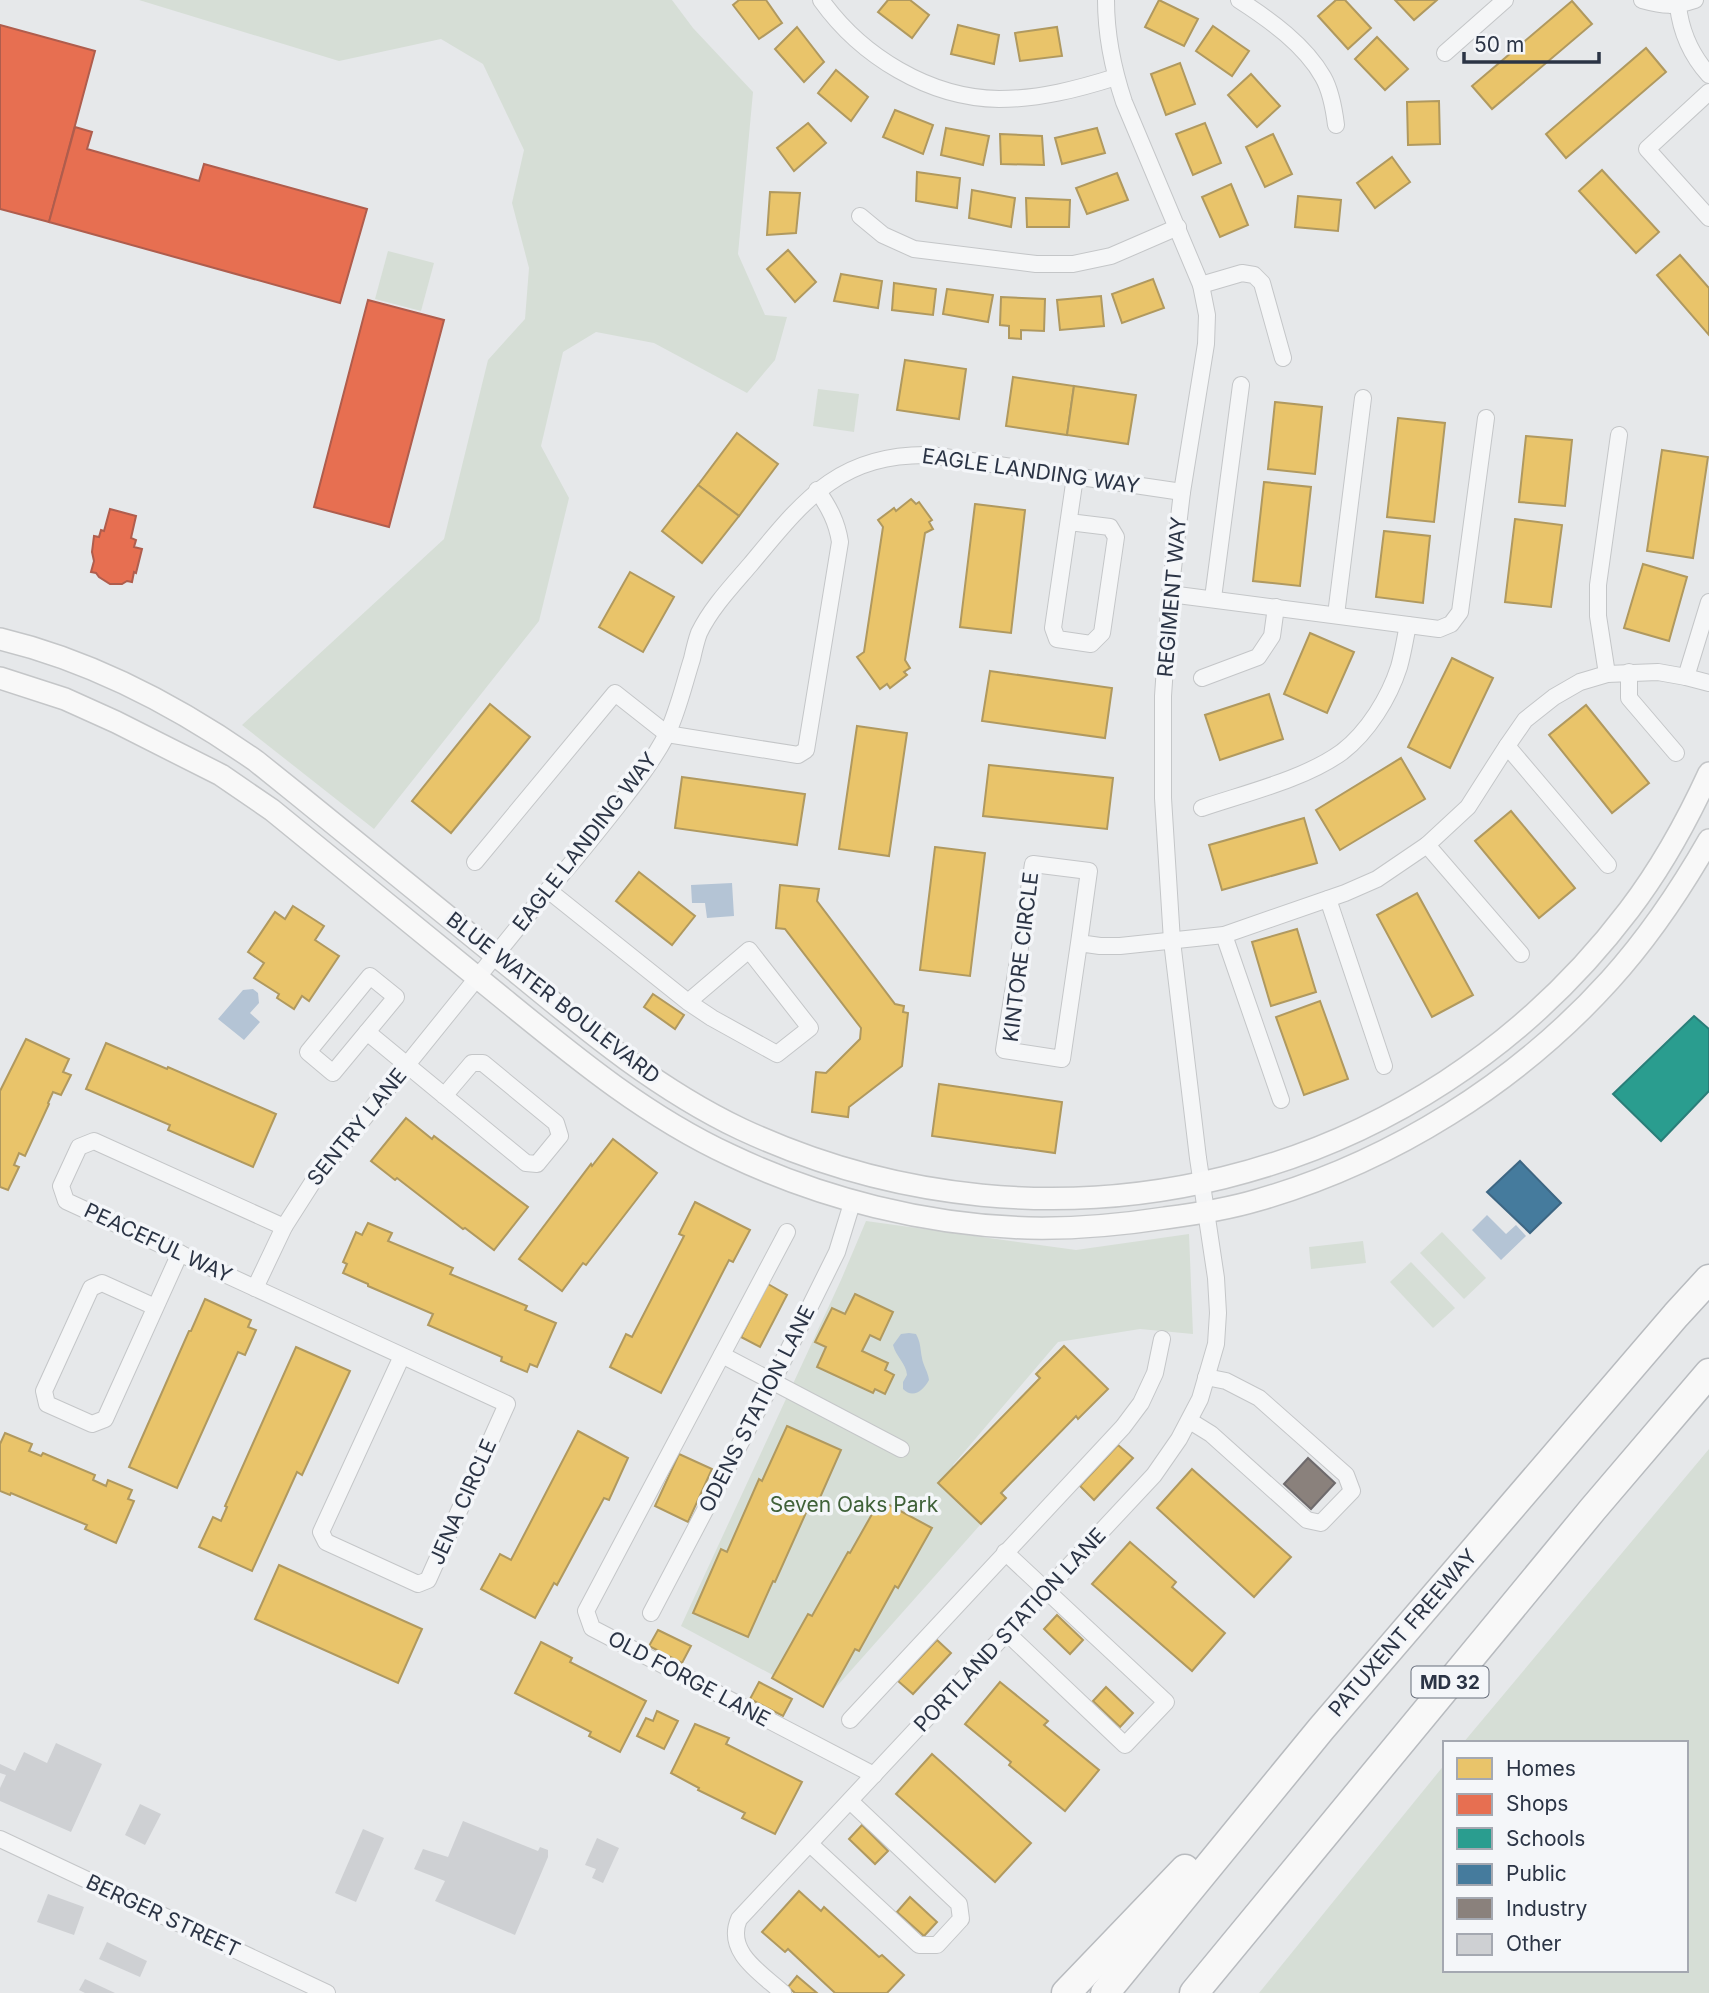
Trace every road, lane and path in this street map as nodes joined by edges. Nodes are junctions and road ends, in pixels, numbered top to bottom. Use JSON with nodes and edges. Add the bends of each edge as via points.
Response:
{"nodes":[{"id":1,"x":821,"y":0,"type":"edge"},
{"id":2,"x":1106,"y":0,"type":"edge"},
{"id":3,"x":1239,"y":0,"type":"edge"},
{"id":4,"x":1505,"y":0,"type":"edge"},
{"id":5,"x":1642,"y":0,"type":"edge"},
{"id":6,"x":1695,"y":0,"type":"edge"},
{"id":7,"x":1678,"y":6,"type":"junction"},
{"id":8,"x":1445,"y":53,"type":"dead end"},
{"id":9,"x":1709,"y":75,"type":"edge"},
{"id":10,"x":1116,"y":77,"type":"junction"},
{"id":11,"x":1709,"y":92,"type":"edge"},
{"id":12,"x":1336,"y":125,"type":"dead end"},
{"id":13,"x":860,"y":216,"type":"dead end"},
{"id":14,"x":1709,"y":218,"type":"edge"},
{"id":15,"x":1178,"y":227,"type":"junction"},
{"id":16,"x":1201,"y":285,"type":"junction"},
{"id":17,"x":1283,"y":358,"type":"dead end"},
{"id":18,"x":1241,"y":385,"type":"dead end"},
{"id":19,"x":1363,"y":398,"type":"dead end"},
{"id":20,"x":1486,"y":418,"type":"dead end"},
{"id":21,"x":1619,"y":435,"type":"dead end"},
{"id":22,"x":1075,"y":477,"type":"junction"},
{"id":23,"x":817,"y":490,"type":"junction"},
{"id":24,"x":1182,"y":492,"type":"junction"},
{"id":25,"x":1069,"y":522,"type":"junction"},
{"id":26,"x":1170,"y":594,"type":"junction"},
{"id":27,"x":1213,"y":598,"type":"junction"},
{"id":28,"x":1709,"y":602,"type":"edge"},
{"id":29,"x":1276,"y":607,"type":"junction"},
{"id":30,"x":1335,"y":615,"type":"junction"},
{"id":31,"x":1408,"y":625,"type":"junction"},
{"id":32,"x":0,"y":639,"type":"edge"},
{"id":33,"x":1629,"y":672,"type":"junction"},
{"id":34,"x":1607,"y":674,"type":"junction"},
{"id":35,"x":1686,"y":677,"type":"junction"},
{"id":36,"x":0,"y":678,"type":"edge"},
{"id":37,"x":1202,"y":678,"type":"dead end"},
{"id":38,"x":1709,"y":683,"type":"edge"},
{"id":39,"x":667,"y":734,"type":"junction"},
{"id":40,"x":1507,"y":746,"type":"junction"},
{"id":41,"x":1676,"y":753,"type":"dead end"},
{"id":42,"x":1709,"y":773,"type":"edge"},
{"id":43,"x":1202,"y":808,"type":"dead end"},
{"id":44,"x":1709,"y":840,"type":"edge"},
{"id":45,"x":1427,"y":845,"type":"junction"},
{"id":46,"x":475,"y":862,"type":"dead end"},
{"id":47,"x":1608,"y":865,"type":"dead end"},
{"id":48,"x":548,"y":890,"type":"junction"},
{"id":49,"x":1328,"y":899,"type":"junction"},
{"id":50,"x":1224,"y":935,"type":"junction"},
{"id":51,"x":1172,"y":941,"type":"junction"},
{"id":52,"x":1079,"y":943,"type":"junction"},
{"id":53,"x":1521,"y":954,"type":"dead end"},
{"id":54,"x":496,"y":956,"type":"junction"},
{"id":55,"x":477,"y":978,"type":"junction"},
{"id":56,"x":688,"y":1002,"type":"junction"},
{"id":57,"x":367,"y":1032,"type":"junction"},
{"id":58,"x":407,"y":1066,"type":"junction"},
{"id":59,"x":1384,"y":1066,"type":"dead end"},
{"id":60,"x":444,"y":1096,"type":"junction"},
{"id":61,"x":1282,"y":1100,"type":"dead end"},
{"id":62,"x":1201,"y":1183,"type":"junction"},
{"id":63,"x":853,"y":1200,"type":"junction"},
{"id":64,"x":1206,"y":1212,"type":"junction"},
{"id":65,"x":284,"y":1227,"type":"junction"},
{"id":66,"x":786,"y":1232,"type":"dead end"},
{"id":67,"x":180,"y":1254,"type":"junction"},
{"id":68,"x":1709,"y":1279,"type":"edge"},
{"id":69,"x":255,"y":1288,"type":"junction"},
{"id":70,"x":155,"y":1307,"type":"junction"},
{"id":71,"x":1162,"y":1339,"type":"dead end"},
{"id":72,"x":722,"y":1355,"type":"junction"},
{"id":73,"x":402,"y":1356,"type":"junction"},
{"id":74,"x":1709,"y":1373,"type":"edge"},
{"id":75,"x":1206,"y":1377,"type":"junction"},
{"id":76,"x":773,"y":1381,"type":"junction"},
{"id":77,"x":507,"y":1404,"type":"joint"},
{"id":78,"x":1190,"y":1421,"type":"junction"},
{"id":79,"x":901,"y":1449,"type":"dead end"},
{"id":80,"x":1005,"y":1552,"type":"junction"},
{"id":81,"x":1047,"y":1591,"type":"junction"},
{"id":82,"x":651,"y":1613,"type":"dead end"},
{"id":83,"x":1007,"y":1633,"type":"junction"},
{"id":84,"x":850,"y":1720,"type":"dead end"},
{"id":85,"x":1321,"y":1729,"type":"junction"},
{"id":86,"x":874,"y":1775,"type":"junction"},
{"id":87,"x":850,"y":1801,"type":"junction"},
{"id":88,"x":0,"y":1839,"type":"edge"},
{"id":89,"x":810,"y":1844,"type":"junction"},
{"id":90,"x":327,"y":1993,"type":"edge"},
{"id":91,"x":783,"y":1993,"type":"edge"},
{"id":92,"x":1066,"y":1993,"type":"edge"},
{"id":93,"x":1105,"y":1993,"type":"edge"},
{"id":94,"x":1194,"y":1993,"type":"edge"}],
"edges":[{"from":1,"to":10,"type":"street","via":[[877,57],[932,86],[997,99],[1058,93]]},
{"from":2,"to":10,"type":"street","name":"REGIMENT WAY"},
{"from":3,"to":12,"type":"street","via":[[1311,61],[1324,78]]},
{"from":4,"to":8,"type":"street"},
{"from":5,"to":7,"type":"street"},
{"from":6,"to":7,"type":"street"},
{"from":7,"to":9,"type":"street","via":[[1691,50]]},
{"from":10,"to":15,"type":"street","name":"REGIMENT WAY"},
{"from":11,"to":14,"type":"street","via":[[1647,149]]},
{"from":13,"to":15,"type":"street","via":[[883,235],[914,249],[1036,264],[1073,264],[1111,256]]},
{"from":15,"to":16,"type":"street","name":"REGIMENT WAY"},
{"from":16,"to":17,"type":"street","via":[[1242,273],[1254,275],[1262,284]]},
{"from":16,"to":24,"type":"street","name":"REGIMENT WAY","via":[[1206,344]]},
{"from":18,"to":27,"type":"street"},
{"from":19,"to":30,"type":"street"},
{"from":20,"to":31,"type":"street","via":[[1461,612],[1439,629]]},
{"from":21,"to":34,"type":"street","via":[[1598,585]]},
{"from":22,"to":23,"type":"street","name":"EAGLE LANDING WAY","via":[[909,455],[865,463]]},
{"from":22,"to":24,"type":"street","name":"EAGLE LANDING WAY"},
{"from":22,"to":25,"type":"street"},
{"from":23,"to":39,"type":"street","name":"EAGLE LANDING WAY","via":[[716,606],[699,634]]},
{"from":23,"to":39,"type":"street","via":[[838,528],[840,542],[806,750],[798,755]]},
{"from":24,"to":26,"type":"street","name":"REGIMENT WAY"},
{"from":25,"to":25,"type":"street","via":[[1053,628],[1057,639],[1091,644],[1102,633],[1116,537],[1110,527]]},
{"from":26,"to":27,"type":"street"},
{"from":26,"to":51,"type":"street","name":"REGIMENT WAY","via":[[1163,786]]},
{"from":27,"to":29,"type":"street"},
{"from":28,"to":35,"type":"street"},
{"from":29,"to":30,"type":"street"},
{"from":29,"to":37,"type":"street","via":[[1272,636],[1258,657]]},
{"from":30,"to":31,"type":"street"},
{"from":31,"to":43,"type":"street","via":[[1399,668],[1385,699],[1364,731],[1343,751],[1292,777]]},
{"from":32,"to":54,"type":"street","name":"BLUE WATER BOULEVARD","via":[[127,685],[216,733]]},
{"from":33,"to":34,"type":"street"},
{"from":33,"to":35,"type":"street"},
{"from":33,"to":41,"type":"street","via":[[1629,698]]},
{"from":34,"to":40,"type":"street","via":[[1554,697],[1525,720]]},
{"from":35,"to":38,"type":"street"},
{"from":36,"to":55,"type":"street","name":"BLUE WATER BOULEVARD","via":[[77,705],[220,775],[272,810]]},
{"from":39,"to":46,"type":"street","via":[[615,693]]},
{"from":39,"to":48,"type":"street","name":"EAGLE LANDING WAY","via":[[643,774]]},
{"from":40,"to":45,"type":"street","via":[[1468,807]]},
{"from":40,"to":47,"type":"street"},
{"from":42,"to":62,"type":"street","name":"BLUE WATER BOULEVARD","via":[[1688,820],[1630,909],[1588,960],[1500,1043],[1446,1082],[1344,1137],[1295,1158]]},
{"from":44,"to":64,"type":"street","name":"BLUE WATER BOULEVARD","via":[[1658,920],[1611,980],[1525,1060],[1461,1107],[1357,1163],[1258,1200]]},
{"from":45,"to":49,"type":"street","via":[[1377,878]]},
{"from":45,"to":53,"type":"street"},
{"from":48,"to":54,"type":"street","name":"EAGLE LANDING WAY"},
{"from":48,"to":56,"type":"street"},
{"from":49,"to":50,"type":"street"},
{"from":49,"to":59,"type":"street"},
{"from":50,"to":51,"type":"street"},
{"from":50,"to":61,"type":"street"},
{"from":51,"to":52,"type":"street","via":[[1120,946]]},
{"from":51,"to":62,"type":"street","name":"REGIMENT WAY"},
{"from":52,"to":52,"type":"street","name":"KINTORE CIRCLE","via":[[1089,872],[1033,864],[1004,1050],[1062,1059]]},
{"from":54,"to":55,"type":"street","name":"EAGLE LANDING WAY"},
{"from":54,"to":62,"type":"street","name":"BLUE WATER BOULEVARD","via":[[597,1038],[671,1090],[738,1127],[819,1161],[913,1185],[1029,1199],[1105,1197]]},
{"from":55,"to":58,"type":"street","name":"SENTRY LANE"},
{"from":55,"to":63,"type":"street","name":"BLUE WATER BOULEVARD","via":[[656,1116],[730,1156]]},
{"from":56,"to":56,"type":"street","via":[[777,1054],[810,1028],[749,950]]},
{"from":57,"to":57,"type":"street","via":[[396,997],[370,976],[308,1052],[333,1073]]},
{"from":57,"to":58,"type":"street"},
{"from":58,"to":60,"type":"street"},
{"from":58,"to":65,"type":"street","name":"SENTRY LANE","via":[[314,1180]]},
{"from":60,"to":60,"type":"street","via":[[526,1163],[537,1164],[560,1136],[556,1123],[484,1063],[472,1063]]},
{"from":62,"to":64,"type":"street","name":"REGIMENT WAY"},
{"from":63,"to":64,"type":"street","name":"BLUE WATER BOULEVARD","via":[[965,1223],[1028,1228],[1148,1221]]},
{"from":63,"to":76,"type":"street","name":"ODENS STATION LANE","via":[[837,1252]]},
{"from":64,"to":75,"type":"street","name":"PORTLAND STATION LANE","via":[[1218,1313],[1216,1344]]},
{"from":65,"to":67,"type":"street","name":"PEACEFUL WAY","via":[[94,1141],[79,1147],[61,1186],[66,1201]]},
{"from":65,"to":69,"type":"street","name":"SENTRY LANE"},
{"from":66,"to":72,"type":"street","name":"OLD FORGE LANE"},
{"from":67,"to":69,"type":"street","name":"PEACEFUL WAY"},
{"from":67,"to":70,"type":"street"},
{"from":68,"to":85,"type":"highway","name":"PATUXENT FREEWAY","number":"MD 32"},
{"from":69,"to":73,"type":"street","name":"PEACEFUL WAY"},
{"from":70,"to":70,"type":"street","via":[[105,1419],[92,1424],[47,1404],[44,1391],[91,1288],[102,1283]]},
{"from":71,"to":80,"type":"street","via":[[1155,1373],[1142,1402]]},
{"from":72,"to":76,"type":"street"},
{"from":72,"to":86,"type":"street","name":"OLD FORGE LANE","via":[[586,1611],[592,1628]]},
{"from":73,"to":77,"type":"street","name":"PEACEFUL WAY"},
{"from":73,"to":77,"type":"street","name":"JENA CIRCLE","via":[[321,1532],[326,1542],[338,1548],[418,1584],[428,1580]]},
{"from":74,"to":94,"type":"highway","number":"MD 32"},
{"from":75,"to":78,"type":"street","name":"PORTLAND STATION LANE"},
{"from":75,"to":78,"type":"street","via":[[1226,1381],[1259,1398],[1346,1475],[1352,1492],[1321,1523],[1307,1520],[1211,1434]]},
{"from":76,"to":79,"type":"street"},
{"from":76,"to":82,"type":"street","name":"ODENS STATION LANE"},
{"from":78,"to":81,"type":"street","name":"PORTLAND STATION LANE","via":[[1154,1475]]},
{"from":80,"to":81,"type":"street"},
{"from":80,"to":84,"type":"street"},
{"from":81,"to":83,"type":"street","name":"PORTLAND STATION LANE"},
{"from":81,"to":83,"type":"street","via":[[1166,1702],[1158,1711],[1125,1745]]},
{"from":83,"to":86,"type":"street","name":"PORTLAND STATION LANE"},
{"from":85,"to":92,"type":"highway"},
{"from":85,"to":93,"type":"highway","name":"PATUXENT FREEWAY","number":"MD 32"},
{"from":86,"to":87,"type":"street","name":"PORTLAND STATION LANE"},
{"from":87,"to":89,"type":"street","name":"PORTLAND STATION LANE"},
{"from":87,"to":89,"type":"street","via":[[960,1904],[961,1919],[936,1945],[919,1945]]},
{"from":88,"to":90,"type":"street","name":"BERGER STREET"},
{"from":89,"to":91,"type":"street","name":"PORTLAND STATION LANE","via":[[735,1928],[740,1954]]}]}
